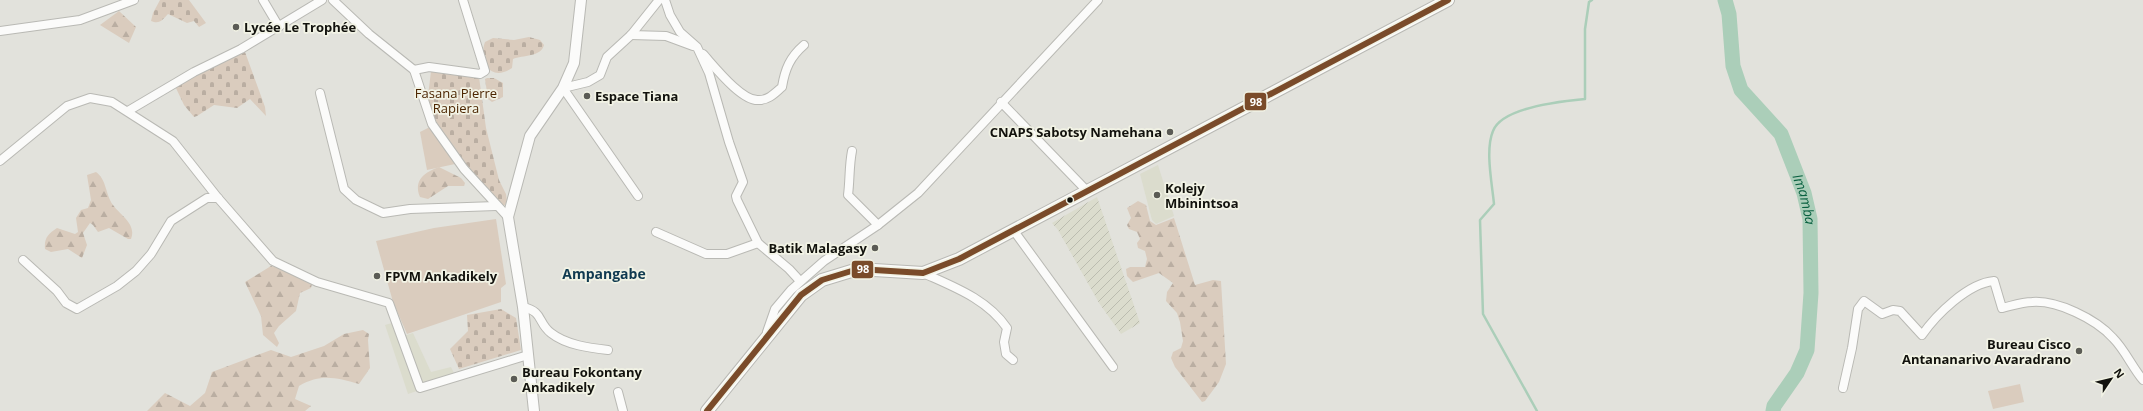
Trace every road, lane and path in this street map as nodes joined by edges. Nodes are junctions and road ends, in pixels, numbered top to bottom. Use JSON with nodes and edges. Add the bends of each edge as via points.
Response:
{"nodes":[{"id":1,"x":134,"y":0,"type":"edge"},
{"id":2,"x":263,"y":0,"type":"edge"},
{"id":3,"x":322,"y":0,"type":"edge"},
{"id":4,"x":333,"y":0,"type":"edge"},
{"id":5,"x":462,"y":0,"type":"edge"},
{"id":6,"x":581,"y":0,"type":"edge"},
{"id":7,"x":659,"y":0,"type":"edge"},
{"id":8,"x":665,"y":0,"type":"edge"},
{"id":9,"x":1098,"y":0,"type":"edge"},
{"id":10,"x":1448,"y":0,"type":"edge"},
{"id":11,"x":279,"y":27,"type":"junction"},
{"id":12,"x":0,"y":31,"type":"edge"},
{"id":13,"x":631,"y":35,"type":"junction"},
{"id":14,"x":804,"y":45,"type":"dead end"},
{"id":15,"x":697,"y":47,"type":"junction"},
{"id":16,"x":414,"y":70,"type":"junction"},
{"id":17,"x":563,"y":88,"type":"junction"},
{"id":18,"x":320,"y":93,"type":"dead end"},
{"id":19,"x":1001,"y":102,"type":"junction"},
{"id":20,"x":128,"y":111,"type":"junction"},
{"id":21,"x":852,"y":151,"type":"dead end"},
{"id":22,"x":0,"y":161,"type":"edge"},
{"id":23,"x":1088,"y":192,"type":"junction"},
{"id":24,"x":638,"y":196,"type":"dead end"},
{"id":25,"x":218,"y":198,"type":"junction"},
{"id":26,"x":496,"y":206,"type":"junction"},
{"id":27,"x":508,"y":217,"type":"junction"},
{"id":28,"x":878,"y":225,"type":"junction"},
{"id":29,"x":1014,"y":231,"type":"junction"},
{"id":30,"x":656,"y":232,"type":"dead end"},
{"id":31,"x":758,"y":244,"type":"junction"},
{"id":32,"x":24,"y":260,"type":"dead end"},
{"id":33,"x":923,"y":273,"type":"junction"},
{"id":34,"x":800,"y":281,"type":"junction"},
{"id":35,"x":523,"y":307,"type":"junction"},
{"id":36,"x":764,"y":341,"type":"junction"},
{"id":37,"x":608,"y":350,"type":"dead end"},
{"id":38,"x":528,"y":355,"type":"junction"},
{"id":39,"x":1013,"y":360,"type":"dead end"},
{"id":40,"x":1113,"y":367,"type":"dead end"},
{"id":41,"x":2143,"y":380,"type":"edge"},
{"id":42,"x":1843,"y":388,"type":"dead end"},
{"id":43,"x":618,"y":392,"type":"dead end"},
{"id":44,"x":534,"y":411,"type":"edge"},
{"id":45,"x":623,"y":411,"type":"edge"},
{"id":46,"x":707,"y":411,"type":"edge"}],
"edges":[{"from":1,"to":12,"type":"street","via":[[80,20]]},
{"from":2,"to":11,"type":"street"},
{"from":3,"to":11,"type":"street"},
{"from":4,"to":16,"type":"street","via":[[369,34]]},
{"from":5,"to":16,"type":"street","via":[[485,71],[480,74],[429,67]]},
{"from":6,"to":17,"type":"street","via":[[574,63]]},
{"from":7,"to":13,"type":"street"},
{"from":8,"to":15,"type":"street","via":[[680,32]]},
{"from":9,"to":19,"type":"street"},
{"from":10,"to":23,"type":"main road"},
{"from":11,"to":20,"type":"street"},
{"from":13,"to":15,"type":"street","via":[[666,36]]},
{"from":13,"to":17,"type":"street","via":[[607,56],[600,75],[588,82]]},
{"from":14,"to":15,"type":"street","via":[[792,55],[784,73],[782,87],[770,97],[758,101],[747,97],[725,78]]},
{"from":15,"to":31,"type":"street","via":[[709,73],[743,182],[736,200]]},
{"from":16,"to":26,"type":"street","via":[[432,124],[464,169]]},
{"from":17,"to":24,"type":"street"},
{"from":17,"to":27,"type":"street","via":[[530,136]]},
{"from":18,"to":26,"type":"street","via":[[344,189],[356,200],[383,213],[410,209]]},
{"from":19,"to":23,"type":"street"},
{"from":19,"to":28,"type":"street","via":[[918,193]]},
{"from":20,"to":22,"type":"street","via":[[112,102],[90,98],[67,106]]},
{"from":20,"to":25,"type":"street","via":[[173,141]]},
{"from":21,"to":28,"type":"street","via":[[848,168],[848,195]]},
{"from":23,"to":29,"type":"main road"},
{"from":25,"to":32,"type":"street","via":[[207,198],[170,221],[151,254],[136,271],[117,286],[77,309],[66,303]]},
{"from":25,"to":38,"type":"street","via":[[273,261],[317,282],[389,303],[420,388]]},
{"from":26,"to":27,"type":"street"},
{"from":27,"to":35,"type":"street"},
{"from":28,"to":34,"type":"street","via":[[824,261]]},
{"from":29,"to":33,"type":"main road","via":[[959,260]]},
{"from":29,"to":40,"type":"street"},
{"from":30,"to":31,"type":"street","via":[[706,254],[727,254]]},
{"from":31,"to":34,"type":"street"},
{"from":33,"to":36,"type":"main road","via":[[858,269],[822,280],[801,295]]},
{"from":33,"to":39,"type":"street","via":[[966,292],[996,314],[1007,328],[1004,342],[1006,354]]},
{"from":34,"to":36,"type":"street","via":[[776,309]]},
{"from":35,"to":37,"type":"street","via":[[537,312],[546,329],[559,337],[587,347]]},
{"from":35,"to":38,"type":"street"},
{"from":36,"to":46,"type":"main road"},
{"from":38,"to":44,"type":"street"},
{"from":41,"to":42,"type":"street","via":[[2114,339],[2085,316],[2043,302],[2002,308],[1994,281],[1987,282],[1959,297],[1932,321],[1922,335],[1900,311],[1893,310],[1882,314],[1869,307],[1864,300],[1858,309]]},
{"from":43,"to":45,"type":"street"}]}
